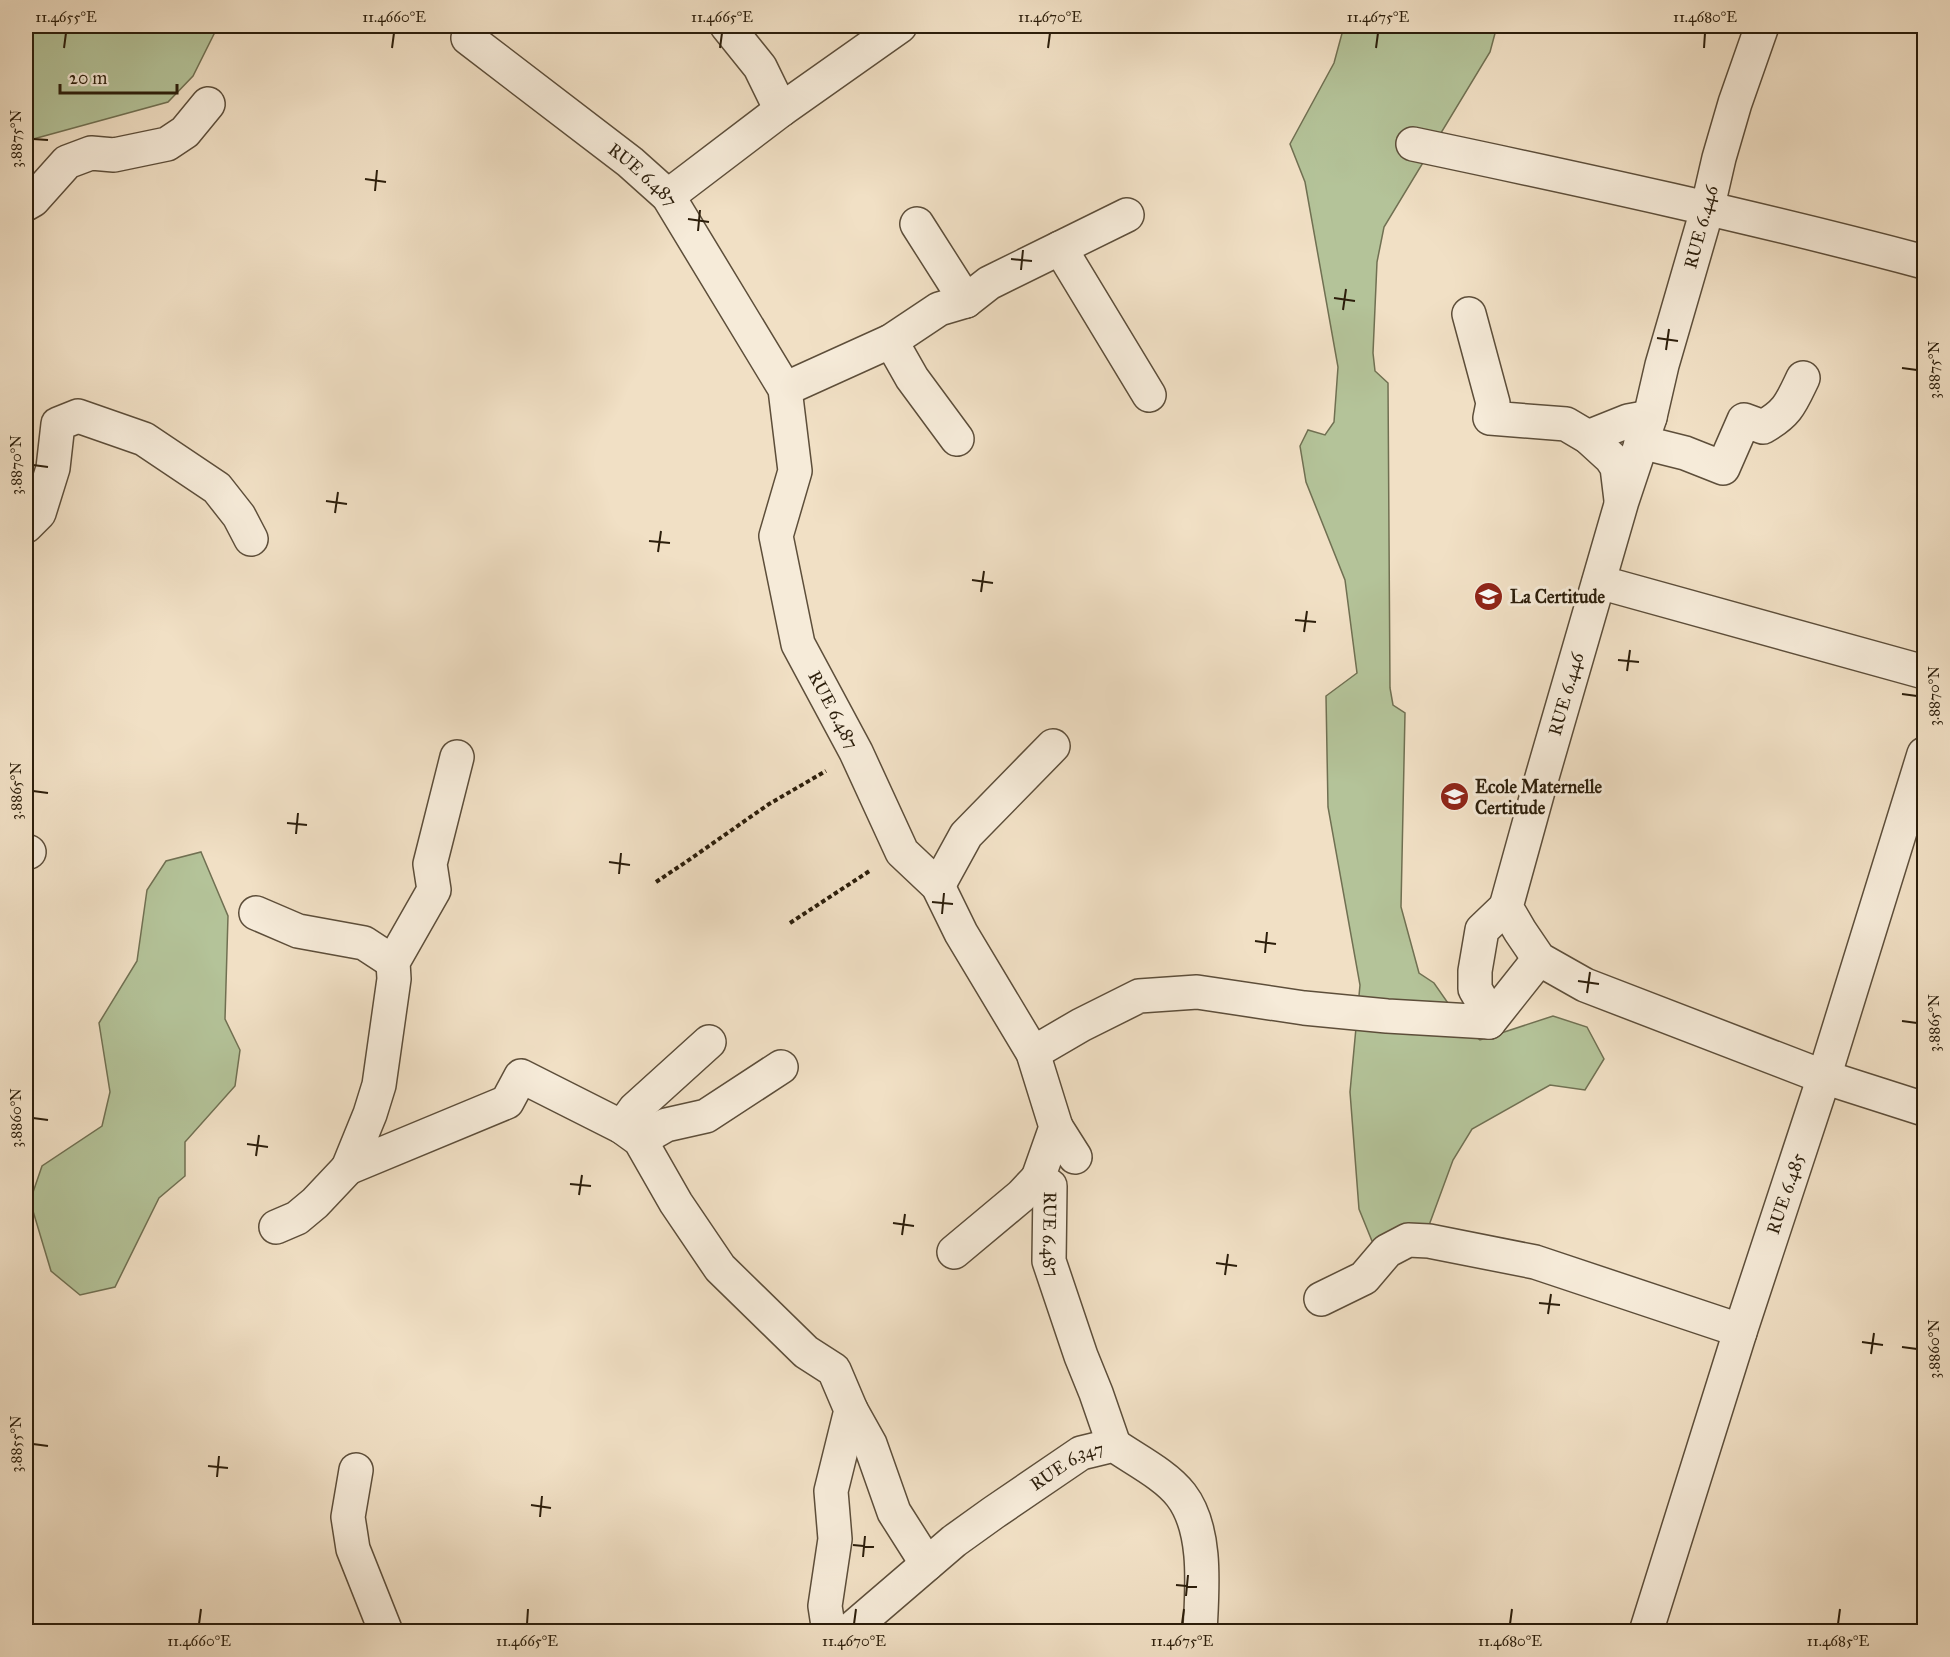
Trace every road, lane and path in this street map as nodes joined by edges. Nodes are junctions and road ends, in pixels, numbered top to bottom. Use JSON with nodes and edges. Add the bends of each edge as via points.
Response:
{"nodes":[{"id":1,"x":727,"y":26,"type":"edge"},
{"id":2,"x":900,"y":26,"type":"edge"},
{"id":3,"x":1762,"y":26,"type":"edge"},
{"id":4,"x":468,"y":38,"type":"dead end"},
{"id":5,"x":208,"y":104,"type":"dead end"},
{"id":6,"x":781,"y":110,"type":"junction"},
{"id":7,"x":1413,"y":144,"type":"dead end"},
{"id":8,"x":668,"y":196,"type":"junction"},
{"id":9,"x":26,"y":204,"type":"edge"},
{"id":10,"x":1707,"y":210,"type":"junction"},
{"id":11,"x":1127,"y":215,"type":"dead end"},
{"id":12,"x":917,"y":224,"type":"dead end"},
{"id":13,"x":1060,"y":248,"type":"junction"},
{"id":14,"x":1924,"y":262,"type":"edge"},
{"id":15,"x":966,"y":301,"type":"junction"},
{"id":16,"x":1469,"y":314,"type":"dead end"},
{"id":17,"x":891,"y":340,"type":"junction"},
{"id":18,"x":1803,"y":378,"type":"dead end"},
{"id":19,"x":785,"y":389,"type":"junction"},
{"id":20,"x":1149,"y":395,"type":"dead end"},
{"id":21,"x":1645,"y":429,"type":"junction"},
{"id":22,"x":1588,"y":437,"type":"junction"},
{"id":23,"x":957,"y":439,"type":"dead end"},
{"id":24,"x":1622,"y":501,"type":"junction"},
{"id":25,"x":26,"y":526,"type":"edge"},
{"id":26,"x":251,"y":539,"type":"dead end"},
{"id":27,"x":1599,"y":582,"type":"junction"},
{"id":28,"x":1924,"y":672,"type":"edge"},
{"id":29,"x":1053,"y":746,"type":"dead end"},
{"id":30,"x":856,"y":752,"type":"junction"},
{"id":31,"x":1924,"y":754,"type":"edge"},
{"id":32,"x":457,"y":757,"type":"dead end"},
{"id":33,"x":877,"y":866,"type":"dead end"},
{"id":34,"x":656,"y":882,"type":"dead end"},
{"id":35,"x":938,"y":886,"type":"junction"},
{"id":36,"x":1506,"y":907,"type":"junction"},
{"id":37,"x":256,"y":914,"type":"dead end"},
{"id":38,"x":790,"y":923,"type":"dead end"},
{"id":39,"x":1539,"y":959,"type":"junction"},
{"id":40,"x":393,"y":962,"type":"junction"},
{"id":41,"x":1475,"y":971,"type":"junction"},
{"id":42,"x":1489,"y":1022,"type":"junction"},
{"id":43,"x":710,"y":1042,"type":"dead end"},
{"id":44,"x":1033,"y":1053,"type":"junction"},
{"id":45,"x":781,"y":1067,"type":"dead end"},
{"id":46,"x":1824,"y":1077,"type":"junction"},
{"id":47,"x":1924,"y":1109,"type":"edge"},
{"id":48,"x":1056,"y":1126,"type":"junction"},
{"id":49,"x":631,"y":1133,"type":"junction"},
{"id":50,"x":1075,"y":1157,"type":"dead end"},
{"id":51,"x":348,"y":1168,"type":"junction"},
{"id":52,"x":1038,"y":1178,"type":"junction"},
{"id":53,"x":276,"y":1227,"type":"dead end"},
{"id":54,"x":954,"y":1252,"type":"dead end"},
{"id":55,"x":1321,"y":1299,"type":"dead end"},
{"id":56,"x":1740,"y":1332,"type":"junction"},
{"id":57,"x":851,"y":1410,"type":"junction"},
{"id":58,"x":1114,"y":1445,"type":"junction"},
{"id":59,"x":356,"y":1470,"type":"dead end"},
{"id":60,"x":927,"y":1564,"type":"junction"},
{"id":61,"x":386,"y":1632,"type":"edge"},
{"id":62,"x":829,"y":1632,"type":"edge"},
{"id":63,"x":848,"y":1632,"type":"edge"},
{"id":64,"x":1200,"y":1632,"type":"edge"},
{"id":65,"x":1646,"y":1632,"type":"edge"}],
"edges":[{"from":1,"to":6,"type":"street","via":[[760,67]]},
{"from":2,"to":6,"type":"street"},
{"from":3,"to":10,"type":"street","name":"RUE 6.446","via":[[1735,103]]},
{"from":4,"to":8,"type":"street","name":"RUE 6.487","via":[[630,162]]},
{"from":5,"to":9,"type":"street","via":[[185,132],[167,144],[114,155],[92,153],[67,162]]},
{"from":6,"to":8,"type":"street"},
{"from":7,"to":10,"type":"street"},
{"from":8,"to":19,"type":"street","name":"RUE 6.487"},
{"from":10,"to":14,"type":"street"},
{"from":10,"to":21,"type":"street","name":"RUE 6.446"},
{"from":11,"to":13,"type":"street"},
{"from":12,"to":15,"type":"street"},
{"from":13,"to":15,"type":"street","via":[[989,283]]},
{"from":13,"to":20,"type":"street"},
{"from":15,"to":17,"type":"street","via":[[939,309]]},
{"from":16,"to":22,"type":"street","via":[[1493,403],[1490,418],[1566,424]]},
{"from":17,"to":19,"type":"street"},
{"from":17,"to":23,"type":"street","via":[[912,378]]},
{"from":18,"to":21,"type":"street","via":[[1790,406],[1776,420],[1762,427],[1744,420],[1723,468],[1685,453]]},
{"from":19,"to":30,"type":"street","name":"RUE 6.487","via":[[795,471],[776,536],[798,644]]},
{"from":21,"to":22,"type":"street","via":[[1628,421]]},
{"from":21,"to":24,"type":"street","name":"RUE 6.446"},
{"from":22,"to":24,"type":"street","via":[[1617,467]]},
{"from":24,"to":27,"type":"street","name":"RUE 6.446"},
{"from":25,"to":26,"type":"street","via":[[39,513],[53,468],[58,424],[78,416],[144,439],[218,488]]},
{"from":27,"to":28,"type":"street"},
{"from":27,"to":36,"type":"street","name":"RUE 6.446"},
{"from":29,"to":35,"type":"street","via":[[966,836]]},
{"from":30,"to":34,"type":"path","via":[[769,804]]},
{"from":30,"to":35,"type":"street","name":"RUE 6.487","via":[[902,852]]},
{"from":31,"to":46,"type":"street","name":"RUE 6.485"},
{"from":32,"to":40,"type":"street","via":[[430,864],[434,890]]},
{"from":33,"to":38,"type":"path"},
{"from":35,"to":44,"type":"street","name":"RUE 6.487","via":[[961,933]]},
{"from":36,"to":39,"type":"street"},
{"from":36,"to":41,"type":"street","via":[[1482,930]]},
{"from":37,"to":40,"type":"street","via":[[298,931],[364,943]]},
{"from":39,"to":41,"type":"street"},
{"from":39,"to":42,"type":"street"},
{"from":39,"to":46,"type":"street","via":[[1585,984]]},
{"from":40,"to":51,"type":"street","via":[[379,1084]]},
{"from":41,"to":42,"type":"street","via":[[1475,989]]},
{"from":42,"to":44,"type":"street","via":[[1304,1008],[1197,992],[1162,994],[1139,996]]},
{"from":43,"to":49,"type":"street","via":[[635,1109]]},
{"from":44,"to":48,"type":"street","name":"RUE 6.487"},
{"from":45,"to":49,"type":"street","via":[[706,1116]]},
{"from":46,"to":47,"type":"street"},
{"from":46,"to":56,"type":"street","name":"RUE 6.485"},
{"from":48,"to":50,"type":"street"},
{"from":48,"to":52,"type":"street","name":"RUE 6.487"},
{"from":49,"to":51,"type":"street","via":[[521,1076],[507,1102]]},
{"from":49,"to":57,"type":"street","via":[[720,1268],[806,1352],[834,1370]]},
{"from":51,"to":53,"type":"street","via":[[297,1218]]},
{"from":52,"to":54,"type":"street"},
{"from":52,"to":58,"type":"street","name":"RUE 6.487","via":[[1050,1186],[1049,1262]]},
{"from":55,"to":56,"type":"street","via":[[1364,1278],[1397,1245],[1408,1240],[1429,1241],[1535,1262]]},
{"from":56,"to":65,"type":"street","name":"RUE 6.485"},
{"from":57,"to":60,"type":"street","via":[[870,1444],[894,1512]]},
{"from":57,"to":62,"type":"street","via":[[831,1491],[835,1539],[825,1606]]},
{"from":58,"to":60,"type":"street","name":"RUE 6.347","via":[[1081,1453]]},
{"from":58,"to":64,"type":"street","name":"RUE 6.347","via":[[1163,1478],[1191,1511],[1202,1574]]},
{"from":59,"to":61,"type":"street","via":[[348,1517],[353,1549]]},
{"from":60,"to":63,"type":"street","name":"RUE 6.347"}]}
